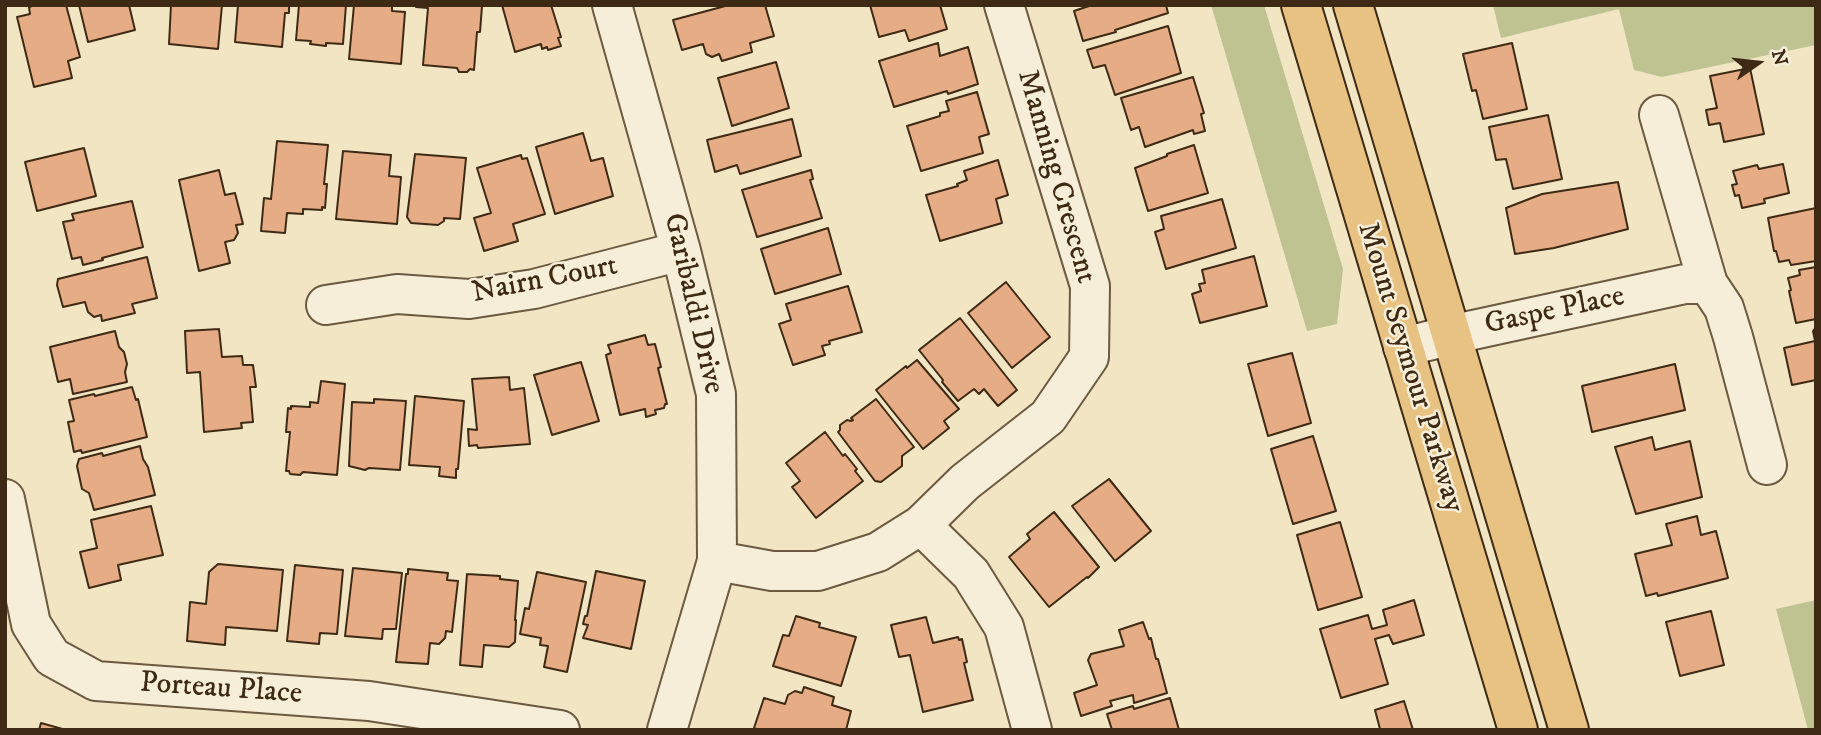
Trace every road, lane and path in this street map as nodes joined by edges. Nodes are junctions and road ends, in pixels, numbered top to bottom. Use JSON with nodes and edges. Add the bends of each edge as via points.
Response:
{"nodes":[{"id":1,"x":612,"y":5,"type":"edge"},
{"id":2,"x":1004,"y":5,"type":"edge"},
{"id":3,"x":1301,"y":5,"type":"edge"},
{"id":4,"x":1353,"y":5,"type":"edge"},
{"id":5,"x":1658,"y":115,"type":"dead end"},
{"id":6,"x":681,"y":251,"type":"junction"},
{"id":7,"x":1708,"y":284,"type":"junction"},
{"id":8,"x":326,"y":305,"type":"dead end"},
{"id":9,"x":1451,"y":335,"type":"junction"},
{"id":10,"x":1403,"y":347,"type":"junction"},
{"id":11,"x":1767,"y":465,"type":"dead end"},
{"id":12,"x":5,"y":499,"type":"edge"},
{"id":13,"x":921,"y":525,"type":"junction"},
{"id":14,"x":717,"y":561,"type":"junction"},
{"id":15,"x":559,"y":730,"type":"edge"},
{"id":16,"x":667,"y":730,"type":"edge"},
{"id":17,"x":1032,"y":730,"type":"edge"},
{"id":18,"x":1518,"y":730,"type":"edge"},
{"id":19,"x":1569,"y":730,"type":"edge"}],
"edges":[{"from":1,"to":6,"type":"street","name":"Garibaldi Drive"},
{"from":2,"to":13,"type":"street","name":"Manning Crescent","via":[[1090,286],[1089,357],[1048,417],[965,482]]},
{"from":3,"to":10,"type":"main road","name":"Mount Seymour Parkway"},
{"from":4,"to":9,"type":"main road","name":"Mount Seymour Parkway"},
{"from":5,"to":7,"type":"street"},
{"from":6,"to":8,"type":"street","name":"Nairn Court","via":[[534,289],[469,299],[397,294]]},
{"from":6,"to":14,"type":"street","name":"Garibaldi Drive","via":[[716,394]]},
{"from":7,"to":9,"type":"street","name":"Gaspe Place","via":[[1685,284]]},
{"from":7,"to":11,"type":"street","via":[[1724,308]]},
{"from":9,"to":10,"type":"street","name":"Gaspe Place"},
{"from":9,"to":19,"type":"main road","name":"Mount Seymour Parkway"},
{"from":10,"to":18,"type":"main road","name":"Mount Seymour Parkway"},
{"from":12,"to":15,"type":"street","name":"Porteau Place","via":[[31,624],[52,657],[96,681],[369,701]]},
{"from":13,"to":14,"type":"street","name":"Manning Crescent","via":[[878,552],[818,571],[772,571]]},
{"from":13,"to":17,"type":"street","via":[[971,573],[1004,627]]},
{"from":14,"to":16,"type":"street","name":"Garibaldi Drive"}]}
